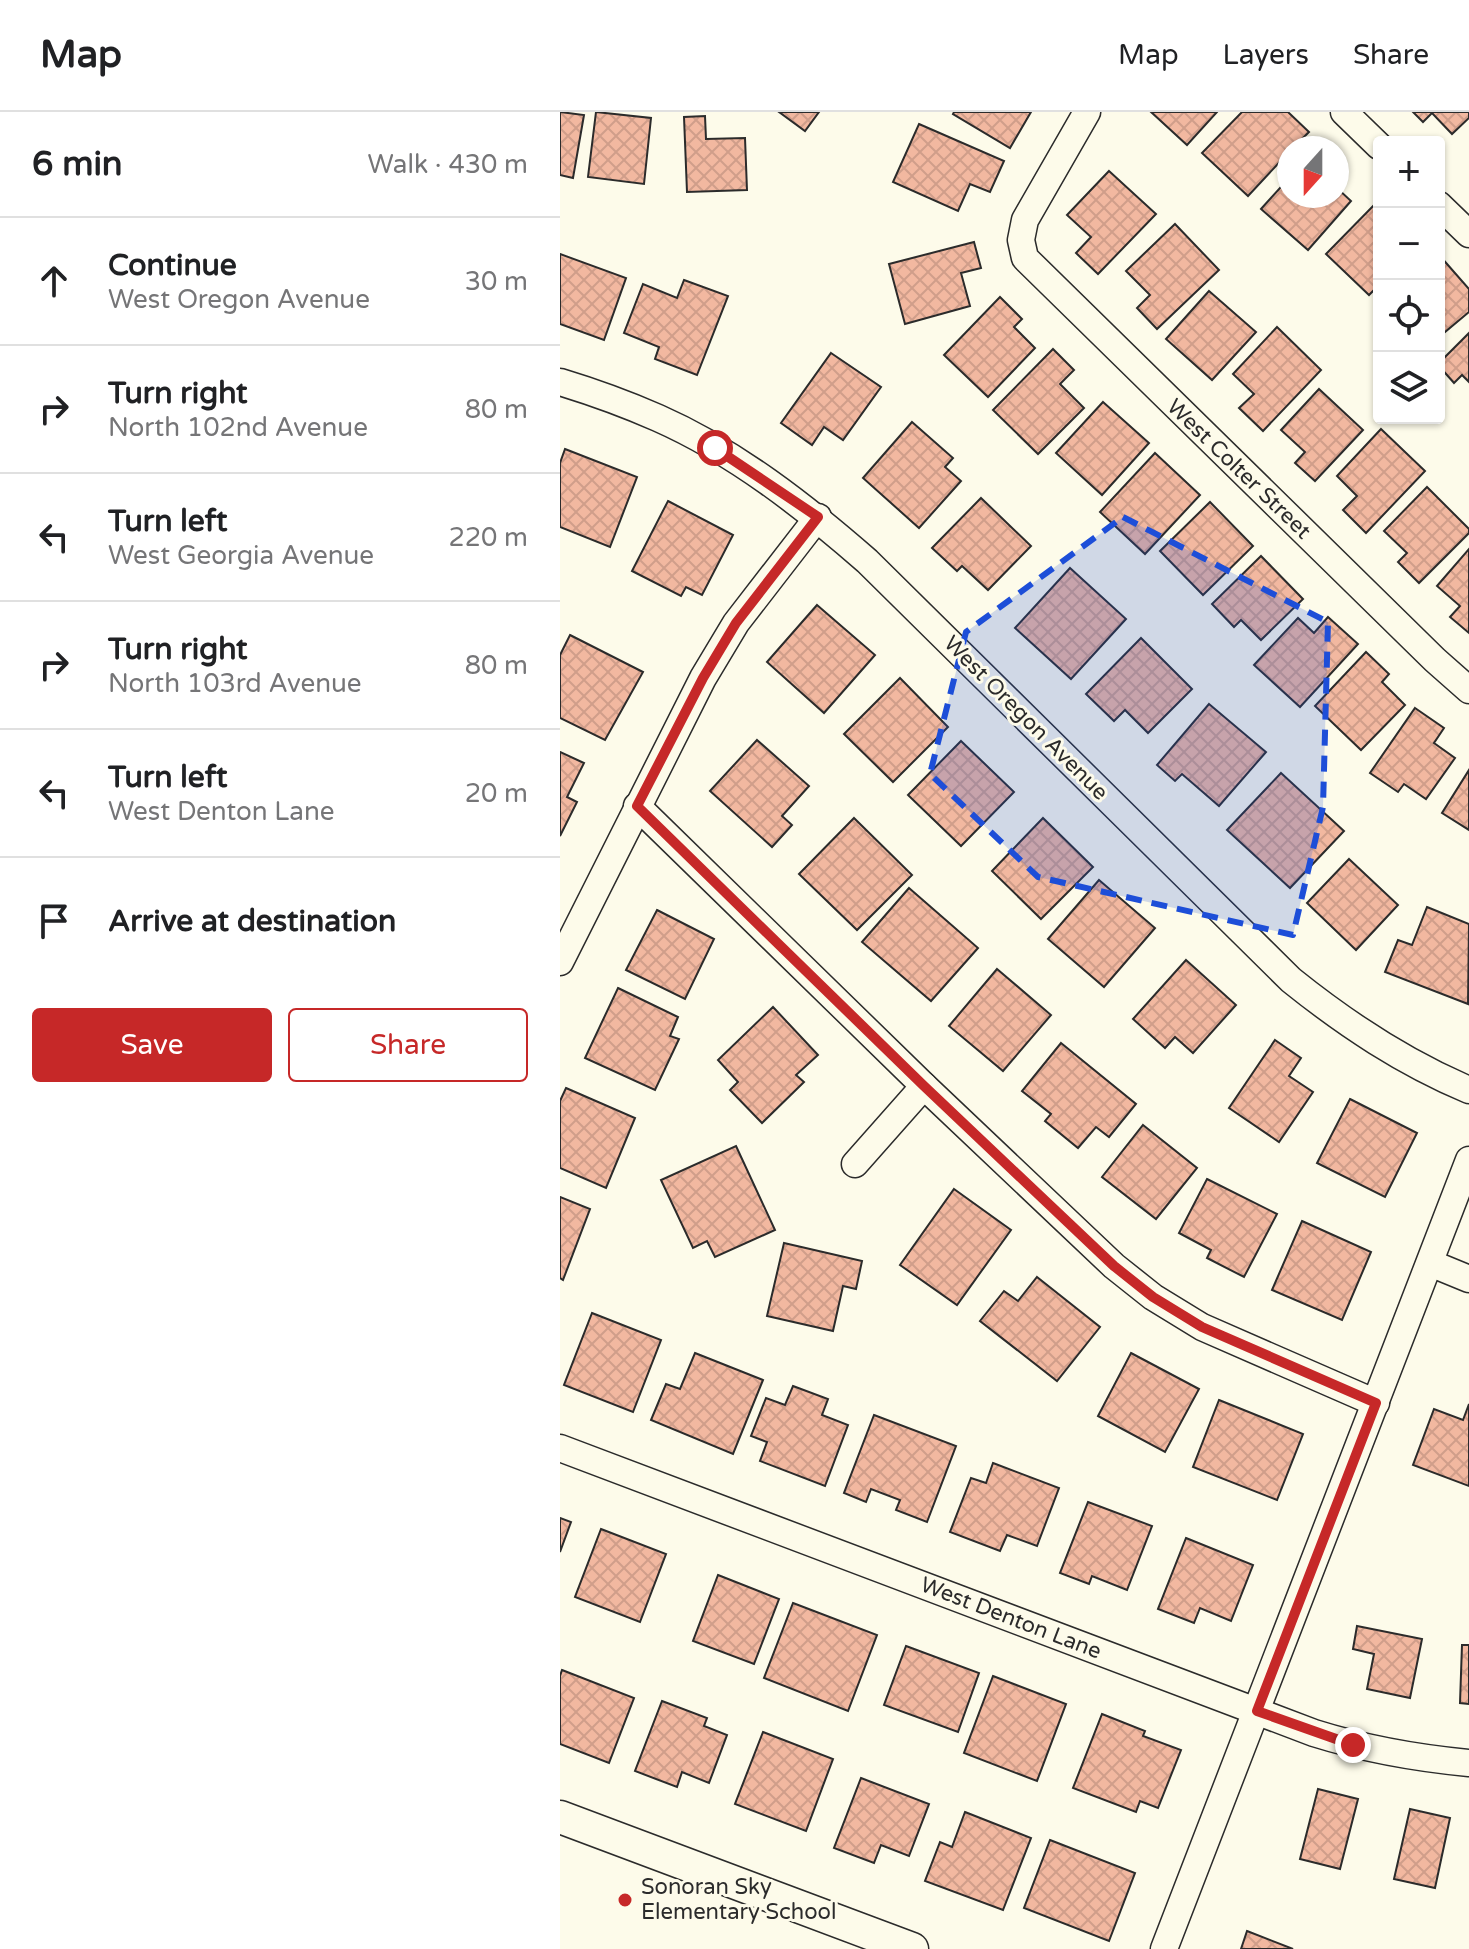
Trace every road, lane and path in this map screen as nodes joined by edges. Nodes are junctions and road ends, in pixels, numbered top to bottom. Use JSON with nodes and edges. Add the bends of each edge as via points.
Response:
{"nodes":[{"id":1,"x":1087,"y":112,"type":"edge"},
{"id":2,"x":1344,"y":112,"type":"edge"},
{"id":3,"x":1373,"y":140,"type":"edge"},
{"id":4,"x":1442,"y":208,"type":"edge"},
{"id":5,"x":1469,"y":234,"type":"edge"},
{"id":6,"x":560,"y":382,"type":"edge"},
{"id":7,"x":818,"y":517,"type":"junction"},
{"id":8,"x":1469,"y":690,"type":"edge"},
{"id":9,"x":637,"y":806,"type":"junction"},
{"id":10,"x":560,"y":962,"type":"edge"},
{"id":11,"x":924,"y":1086,"type":"junction"},
{"id":12,"x":1469,"y":1090,"type":"edge"},
{"id":13,"x":1469,"y":1160,"type":"edge"},
{"id":14,"x":855,"y":1164,"type":"dead end"},
{"id":15,"x":1430,"y":1263,"type":"junction"},
{"id":16,"x":1469,"y":1279,"type":"edge"},
{"id":17,"x":1376,"y":1403,"type":"junction"},
{"id":18,"x":560,"y":1448,"type":"edge"},
{"id":19,"x":1257,"y":1711,"type":"junction"},
{"id":20,"x":1469,"y":1763,"type":"edge"},
{"id":21,"x":560,"y":1817,"type":"edge"},
{"id":22,"x":912,"y":1949,"type":"edge"},
{"id":23,"x":1164,"y":1949,"type":"edge"}],
"edges":[{"from":1,"to":8,"type":"street","name":"West Colter Street","via":[[1025,220],[1025,258]]},
{"from":2,"to":3,"type":"street"},
{"from":4,"to":5,"type":"street"},
{"from":6,"to":7,"type":"street","name":"West Oregon Avenue","via":[[701,440]]},
{"from":7,"to":9,"type":"street","via":[[736,623]]},
{"from":7,"to":12,"type":"street","name":"West Oregon Avenue","via":[[1291,980],[1391,1053]]},
{"from":9,"to":10,"type":"street"},
{"from":9,"to":11,"type":"street"},
{"from":11,"to":14,"type":"street"},
{"from":11,"to":17,"type":"street","via":[[1153,1297],[1202,1327]]},
{"from":13,"to":15,"type":"street"},
{"from":15,"to":16,"type":"street"},
{"from":15,"to":17,"type":"street"},
{"from":17,"to":19,"type":"street"},
{"from":18,"to":19,"type":"street","name":"West Denton Lane"},
{"from":19,"to":20,"type":"street","name":"West Denton Lane","via":[[1353,1745]]},
{"from":19,"to":23,"type":"street"},
{"from":21,"to":22,"type":"street"}]}
